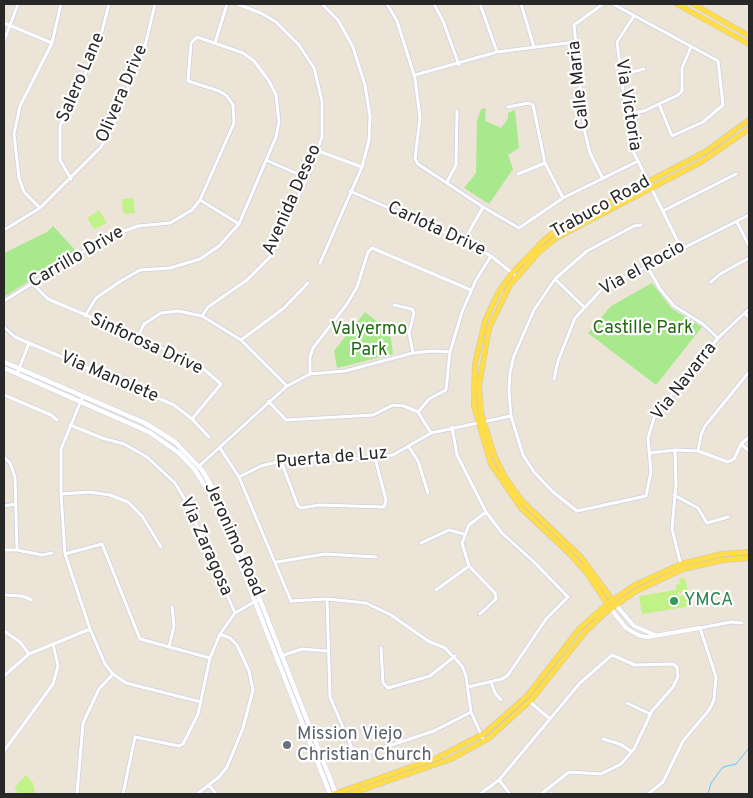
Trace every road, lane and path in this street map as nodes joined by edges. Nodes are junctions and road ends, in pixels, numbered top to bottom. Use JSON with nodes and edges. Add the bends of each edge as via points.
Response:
{"nodes":[{"id":1,"x":18,"y":4,"type":"edge"},
{"id":2,"x":61,"y":4,"type":"edge"},
{"id":3,"x":109,"y":4,"type":"edge"},
{"id":4,"x":155,"y":4,"type":"edge"},
{"id":5,"x":227,"y":4,"type":"edge"},
{"id":6,"x":237,"y":4,"type":"edge"},
{"id":7,"x":322,"y":4,"type":"edge"},
{"id":8,"x":387,"y":4,"type":"edge"},
{"id":9,"x":434,"y":4,"type":"edge"},
{"id":10,"x":480,"y":4,"type":"edge"},
{"id":11,"x":521,"y":4,"type":"edge"},
{"id":12,"x":603,"y":4,"type":"edge"},
{"id":13,"x":613,"y":4,"type":"edge"},
{"id":14,"x":677,"y":4,"type":"edge"},
{"id":15,"x":692,"y":4,"type":"edge"},
{"id":16,"x":248,"y":5,"type":"edge"},
{"id":17,"x":634,"y":16,"type":"junction"},
{"id":18,"x":4,"y":23,"type":"edge"},
{"id":19,"x":11,"y":26,"type":"junction"},
{"id":20,"x":749,"y":36,"type":"edge"},
{"id":21,"x":4,"y":40,"type":"edge"},
{"id":22,"x":575,"y":42,"type":"junction"},
{"id":23,"x":52,"y":43,"type":"junction"},
{"id":24,"x":215,"y":43,"type":"junction"},
{"id":25,"x":749,"y":44,"type":"edge"},
{"id":26,"x":534,"y":47,"type":"junction"},
{"id":27,"x":691,"y":47,"type":"junction"},
{"id":28,"x":497,"y":52,"type":"junction"},
{"id":29,"x":459,"y":64,"type":"junction"},
{"id":30,"x":644,"y":69,"type":"dead end"},
{"id":31,"x":620,"y":75,"type":"junction"},
{"id":32,"x":414,"y":76,"type":"junction"},
{"id":33,"x":659,"y":104,"type":"junction"},
{"id":34,"x":508,"y":107,"type":"dead end"},
{"id":35,"x":457,"y":111,"type":"dead end"},
{"id":36,"x":626,"y":114,"type":"junction"},
{"id":37,"x":749,"y":120,"type":"edge"},
{"id":38,"x":749,"y":129,"type":"edge"},
{"id":39,"x":318,"y":152,"type":"junction"},
{"id":40,"x":266,"y":160,"type":"junction"},
{"id":41,"x":636,"y":162,"type":"junction"},
{"id":42,"x":545,"y":163,"type":"junction"},
{"id":43,"x":362,"y":167,"type":"junction"},
{"id":44,"x":518,"y":174,"type":"dead end"},
{"id":45,"x":736,"y":174,"type":"dead end"},
{"id":46,"x":308,"y":178,"type":"junction"},
{"id":47,"x":71,"y":179,"type":"junction"},
{"id":48,"x":602,"y":179,"type":"junction"},
{"id":49,"x":447,"y":182,"type":"junction"},
{"id":50,"x":649,"y":185,"type":"junction"},
{"id":51,"x":350,"y":191,"type":"junction"},
{"id":52,"x":563,"y":198,"type":"junction"},
{"id":53,"x":200,"y":200,"type":"junction"},
{"id":54,"x":484,"y":207,"type":"junction"},
{"id":55,"x":40,"y":208,"type":"junction"},
{"id":56,"x":663,"y":211,"type":"junction"},
{"id":57,"x":749,"y":215,"type":"edge"},
{"id":58,"x":737,"y":222,"type":"junction"},
{"id":59,"x":239,"y":224,"type":"junction"},
{"id":60,"x":641,"y":225,"type":"dead end"},
{"id":61,"x":4,"y":230,"type":"edge"},
{"id":62,"x":464,"y":241,"type":"junction"},
{"id":63,"x":749,"y":246,"type":"edge"},
{"id":64,"x":682,"y":248,"type":"junction"},
{"id":65,"x":491,"y":256,"type":"junction"},
{"id":66,"x":749,"y":258,"type":"edge"},
{"id":67,"x":320,"y":263,"type":"dead end"},
{"id":68,"x":647,"y":266,"type":"junction"},
{"id":69,"x":514,"y":275,"type":"junction"},
{"id":70,"x":555,"y":278,"type":"junction"},
{"id":71,"x":711,"y":282,"type":"dead end"},
{"id":72,"x":32,"y":283,"type":"junction"},
{"id":73,"x":308,"y":283,"type":"dead end"},
{"id":74,"x":471,"y":290,"type":"junction"},
{"id":75,"x":4,"y":301,"type":"edge"},
{"id":76,"x":394,"y":305,"type":"dead end"},
{"id":77,"x":584,"y":307,"type":"junction"},
{"id":78,"x":749,"y":309,"type":"edge"},
{"id":79,"x":744,"y":313,"type":"junction"},
{"id":80,"x":85,"y":316,"type":"junction"},
{"id":81,"x":202,"y":316,"type":"junction"},
{"id":82,"x":749,"y":318,"type":"edge"},
{"id":83,"x":4,"y":327,"type":"edge"},
{"id":84,"x":138,"y":337,"type":"junction"},
{"id":85,"x":718,"y":338,"type":"junction"},
{"id":86,"x":241,"y":340,"type":"junction"},
{"id":87,"x":29,"y":343,"type":"junction"},
{"id":88,"x":450,"y":352,"type":"junction"},
{"id":89,"x":413,"y":353,"type":"junction"},
{"id":90,"x":4,"y":362,"type":"edge"},
{"id":91,"x":4,"y":368,"type":"edge"},
{"id":92,"x":19,"y":368,"type":"junction"},
{"id":93,"x":749,"y":372,"type":"edge"},
{"id":94,"x":16,"y":374,"type":"junction"},
{"id":95,"x":310,"y":374,"type":"junction"},
{"id":96,"x":554,"y":379,"type":"dead end"},
{"id":97,"x":287,"y":386,"type":"junction"},
{"id":98,"x":4,"y":395,"type":"edge"},
{"id":99,"x":82,"y":396,"type":"junction"},
{"id":100,"x":268,"y":401,"type":"junction"},
{"id":101,"x":80,"y":402,"type":"junction"},
{"id":102,"x":418,"y":412,"type":"junction"},
{"id":103,"x":511,"y":416,"type":"junction"},
{"id":104,"x":192,"y":419,"type":"junction"},
{"id":105,"x":57,"y":420,"type":"dead end"},
{"id":106,"x":480,"y":422,"type":"junction"},
{"id":107,"x":70,"y":425,"type":"junction"},
{"id":108,"x":452,"y":427,"type":"junction"},
{"id":109,"x":431,"y":432,"type":"junction"},
{"id":110,"x":209,"y":437,"type":"dead end"},
{"id":111,"x":749,"y":437,"type":"edge"},
{"id":112,"x":742,"y":444,"type":"junction"},
{"id":113,"x":409,"y":447,"type":"junction"},
{"id":114,"x":220,"y":448,"type":"junction"},
{"id":115,"x":674,"y":450,"type":"junction"},
{"id":116,"x":698,"y":451,"type":"junction"},
{"id":117,"x":749,"y":451,"type":"edge"},
{"id":118,"x":650,"y":453,"type":"junction"},
{"id":119,"x":4,"y":457,"type":"edge"},
{"id":120,"x":375,"y":458,"type":"junction"},
{"id":121,"x":281,"y":460,"type":"junction"},
{"id":122,"x":197,"y":468,"type":"junction"},
{"id":123,"x":239,"y":477,"type":"junction"},
{"id":124,"x":428,"y":493,"type":"dead end"},
{"id":125,"x":61,"y":494,"type":"junction"},
{"id":126,"x":674,"y":495,"type":"junction"},
{"id":127,"x":16,"y":504,"type":"junction"},
{"id":128,"x":4,"y":506,"type":"edge"},
{"id":129,"x":486,"y":512,"type":"junction"},
{"id":130,"x":728,"y":517,"type":"dead end"},
{"id":131,"x":464,"y":534,"type":"junction"},
{"id":132,"x":421,"y":543,"type":"dead end"},
{"id":133,"x":161,"y":547,"type":"dead end"},
{"id":134,"x":4,"y":550,"type":"edge"},
{"id":135,"x":18,"y":550,"type":"junction"},
{"id":136,"x":749,"y":552,"type":"edge"},
{"id":137,"x":52,"y":553,"type":"dead end"},
{"id":138,"x":65,"y":554,"type":"junction"},
{"id":139,"x":376,"y":557,"type":"dead end"},
{"id":140,"x":749,"y":558,"type":"edge"},
{"id":141,"x":277,"y":562,"type":"junction"},
{"id":142,"x":469,"y":566,"type":"junction"},
{"id":143,"x":682,"y":567,"type":"junction"},
{"id":144,"x":436,"y":590,"type":"dead end"},
{"id":145,"x":4,"y":595,"type":"edge"},
{"id":146,"x":260,"y":599,"type":"junction"},
{"id":147,"x":326,"y":599,"type":"junction"},
{"id":148,"x":32,"y":600,"type":"dead end"},
{"id":149,"x":254,"y":601,"type":"junction"},
{"id":150,"x":612,"y":604,"type":"junction"},
{"id":151,"x":172,"y":607,"type":"dead end"},
{"id":152,"x":235,"y":613,"type":"junction"},
{"id":153,"x":480,"y":614,"type":"dead end"},
{"id":154,"x":742,"y":623,"type":"dead end"},
{"id":155,"x":700,"y":628,"type":"junction"},
{"id":156,"x":90,"y":629,"type":"junction"},
{"id":157,"x":4,"y":631,"type":"edge"},
{"id":158,"x":220,"y":634,"type":"junction"},
{"id":159,"x":53,"y":644,"type":"junction"},
{"id":160,"x":169,"y":647,"type":"junction"},
{"id":161,"x":380,"y":648,"type":"dead end"},
{"id":162,"x":327,"y":651,"type":"junction"},
{"id":163,"x":29,"y":654,"type":"junction"},
{"id":164,"x":282,"y":656,"type":"junction"},
{"id":165,"x":455,"y":656,"type":"junction"},
{"id":166,"x":210,"y":658,"type":"junction"},
{"id":167,"x":276,"y":658,"type":"junction"},
{"id":168,"x":113,"y":674,"type":"junction"},
{"id":169,"x":4,"y":676,"type":"edge"},
{"id":170,"x":491,"y":682,"type":"junction"},
{"id":171,"x":468,"y":687,"type":"junction"},
{"id":172,"x":501,"y":700,"type":"dead end"},
{"id":173,"x":527,"y":700,"type":"junction"},
{"id":174,"x":200,"y":702,"type":"junction"},
{"id":175,"x":627,"y":704,"type":"dead end"},
{"id":176,"x":471,"y":712,"type":"junction"},
{"id":177,"x":650,"y":714,"type":"junction"},
{"id":178,"x":550,"y":719,"type":"junction"},
{"id":179,"x":483,"y":738,"type":"junction"},
{"id":180,"x":603,"y":739,"type":"dead end"},
{"id":181,"x":4,"y":751,"type":"edge"},
{"id":182,"x":632,"y":752,"type":"junction"},
{"id":183,"x":499,"y":780,"type":"junction"},
{"id":184,"x":209,"y":785,"type":"junction"},
{"id":185,"x":77,"y":794,"type":"edge"},
{"id":186,"x":122,"y":794,"type":"edge"},
{"id":187,"x":197,"y":794,"type":"edge"},
{"id":188,"x":216,"y":794,"type":"edge"},
{"id":189,"x":334,"y":794,"type":"edge"},
{"id":190,"x":350,"y":794,"type":"edge"},
{"id":191,"x":480,"y":794,"type":"edge"},
{"id":192,"x":510,"y":794,"type":"edge"},
{"id":193,"x":541,"y":794,"type":"edge"},
{"id":194,"x":648,"y":794,"type":"edge"}],
"edges":[{"from":1,"to":19,"type":"street"},
{"from":2,"to":23,"type":"street"},
{"from":3,"to":47,"type":"street","name":"Salero Lane","via":[[98,47],[60,126],[60,160]]},
{"from":4,"to":47,"type":"street","name":"Olivera Drive","via":[[145,46],[114,125],[100,148]]},
{"from":5,"to":24,"type":"street"},
{"from":6,"to":16,"type":"street","name":"Avenida Deseo"},
{"from":7,"to":43,"type":"street","via":[[346,34],[365,85],[370,116],[369,140]]},
{"from":8,"to":32,"type":"street","via":[[397,21]]},
{"from":9,"to":29,"type":"street"},
{"from":10,"to":28,"type":"street"},
{"from":11,"to":26,"type":"street"},
{"from":12,"to":22,"type":"street","name":"Calle Maria","via":[[576,23]]},
{"from":13,"to":17,"type":"street"},
{"from":14,"to":25,"type":"main road"},
{"from":15,"to":20,"type":"main road"},
{"from":16,"to":39,"type":"street","name":"Avenida Deseo","via":[[276,22],[314,68],[322,101],[323,122]]},
{"from":17,"to":27,"type":"street"},
{"from":17,"to":31,"type":"street","name":"Via Victoria","via":[[617,42]]},
{"from":18,"to":19,"type":"street"},
{"from":19,"to":21,"type":"street"},
{"from":19,"to":23,"type":"street"},
{"from":22,"to":26,"type":"street"},
{"from":22,"to":48,"type":"street","name":"Calle Maria","via":[[585,133]]},
{"from":23,"to":55,"type":"street","via":[[20,106],[14,134],[19,178],[24,192]]},
{"from":24,"to":40,"type":"street","via":[[243,53],[254,61],[276,95],[279,122]]},
{"from":24,"to":53,"type":"street","name":"Carrillo Drive","via":[[197,37],[191,43],[188,81],[227,96],[233,105],[234,123]]},
{"from":26,"to":28,"type":"street"},
{"from":27,"to":33,"type":"street","via":[[682,68],[682,91]]},
{"from":27,"to":33,"type":"street","via":[[718,61],[724,103],[702,122],[675,137],[669,133]]},
{"from":28,"to":29,"type":"street"},
{"from":29,"to":32,"type":"street"},
{"from":30,"to":31,"type":"street"},
{"from":31,"to":36,"type":"street","name":"Via Victoria"},
{"from":32,"to":49,"type":"street","via":[[420,118],[415,159]]},
{"from":33,"to":36,"type":"street"},
{"from":34,"to":42,"type":"street","via":[[533,105]]},
{"from":35,"to":49,"type":"street","via":[[456,165]]},
{"from":36,"to":41,"type":"street","name":"Via Victoria"},
{"from":37,"to":50,"type":"main road","name":"Trabuco Road","via":[[705,152]]},
{"from":38,"to":50,"type":"main road","name":"Trabuco Road","via":[[701,162]]},
{"from":39,"to":43,"type":"street"},
{"from":39,"to":46,"type":"street","name":"Avenida Deseo"},
{"from":40,"to":46,"type":"street"},
{"from":40,"to":59,"type":"street"},
{"from":41,"to":48,"type":"street"},
{"from":41,"to":50,"type":"street","name":"Via Victoria"},
{"from":42,"to":44,"type":"street"},
{"from":42,"to":52,"type":"street"},
{"from":43,"to":51,"type":"street"},
{"from":45,"to":56,"type":"street"},
{"from":46,"to":81,"type":"street","name":"Avenida Deseo","via":[[270,257],[247,280],[208,307]]},
{"from":47,"to":55,"type":"street","name":"Olivera Drive"},
{"from":48,"to":52,"type":"street"},
{"from":49,"to":54,"type":"street"},
{"from":50,"to":56,"type":"street","name":"Via Victoria"},
{"from":50,"to":69,"type":"main road","name":"Trabuco Road","via":[[560,228],[536,246]]},
{"from":51,"to":62,"type":"street","name":"Carlota Drive"},
{"from":51,"to":67,"type":"street"},
{"from":52,"to":54,"type":"street","via":[[519,228]]},
{"from":53,"to":59,"type":"street"},
{"from":53,"to":72,"type":"street","name":"Carrillo Drive","via":[[184,217],[170,223],[138,226],[105,238]]},
{"from":54,"to":62,"type":"street"},
{"from":55,"to":61,"type":"street","name":"Olivera Drive"},
{"from":56,"to":64,"type":"street","name":"Via Victoria"},
{"from":57,"to":58,"type":"street","name":"Via el Rocio"},
{"from":58,"to":63,"type":"street"},
{"from":58,"to":64,"type":"street","name":"Via el Rocio"},
{"from":59,"to":80,"type":"street","via":[[224,242],[200,259],[170,268],[140,270],[121,281],[96,298]]},
{"from":60,"to":70,"type":"street","via":[[587,251]]},
{"from":62,"to":65,"type":"street","name":"Carlota Drive"},
{"from":64,"to":68,"type":"street","name":"Via el Rocio"},
{"from":65,"to":69,"type":"street","name":"Carlota Drive"},
{"from":65,"to":74,"type":"street"},
{"from":66,"to":71,"type":"street"},
{"from":68,"to":77,"type":"street","name":"Via el Rocio","via":[[602,289]]},
{"from":68,"to":85,"type":"street","via":[[674,306],[704,324]]},
{"from":69,"to":106,"type":"main road","name":"Trabuco Road","via":[[485,344],[479,386]]},
{"from":70,"to":77,"type":"street"},
{"from":70,"to":103,"type":"street","via":[[534,310],[514,356],[509,392]]},
{"from":72,"to":75,"type":"street","name":"Carrillo Drive"},
{"from":72,"to":80,"type":"street","name":"Sinforosa Drive","via":[[48,299]]},
{"from":73,"to":86,"type":"street","via":[[284,308]]},
{"from":74,"to":88,"type":"street"},
{"from":74,"to":95,"type":"street","via":[[372,248],[347,304],[313,348]]},
{"from":76,"to":89,"type":"street","via":[[414,312],[409,333]]},
{"from":77,"to":96,"type":"street","name":"Via el Rocio","via":[[573,323]]},
{"from":78,"to":79,"type":"street","name":"Via Navarra"},
{"from":79,"to":82,"type":"street"},
{"from":79,"to":85,"type":"street","name":"Via Navarra"},
{"from":80,"to":84,"type":"street","name":"Sinforosa Drive"},
{"from":81,"to":84,"type":"street","via":[[178,311],[162,313],[144,324]]},
{"from":81,"to":86,"type":"street"},
{"from":83,"to":87,"type":"street","name":"Via Manolete","via":[[14,337]]},
{"from":84,"to":104,"type":"street","name":"Sinforosa Drive","via":[[200,366],[221,384]]},
{"from":85,"to":118,"type":"street","name":"Via Navarra","via":[[655,415],[648,438]]},
{"from":86,"to":97,"type":"street"},
{"from":87,"to":92,"type":"street"},
{"from":87,"to":104,"type":"street","name":"Via Manolete","via":[[174,405]]},
{"from":88,"to":89,"type":"street"},
{"from":88,"to":102,"type":"street","via":[[446,390],[429,399]]},
{"from":89,"to":95,"type":"street","via":[[346,371]]},
{"from":90,"to":92,"type":"main road","name":"Jeronimo Road"},
{"from":91,"to":94,"type":"main road","name":"Jeronimo Road"},
{"from":92,"to":94,"type":"street"},
{"from":92,"to":99,"type":"main road","name":"Jeronimo Road"},
{"from":93,"to":116,"type":"street","via":[[705,426]]},
{"from":94,"to":101,"type":"main road","name":"Jeronimo Road"},
{"from":95,"to":97,"type":"street"},
{"from":97,"to":100,"type":"street"},
{"from":98,"to":105,"type":"street"},
{"from":99,"to":101,"type":"street"},
{"from":99,"to":122,"type":"main road","name":"Jeronimo Road","via":[[158,430],[180,447]]},
{"from":100,"to":102,"type":"street","via":[[286,420],[373,415],[393,405]]},
{"from":100,"to":114,"type":"street"},
{"from":101,"to":107,"type":"street"},
{"from":101,"to":122,"type":"main road","name":"Jeronimo Road","via":[[149,432]]},
{"from":102,"to":109,"type":"street"},
{"from":103,"to":106,"type":"street","name":"Puerta de Luz"},
{"from":103,"to":118,"type":"street","name":"Via Navarra","via":[[516,439],[534,472],[577,511],[646,496],[651,472]]},
{"from":104,"to":110,"type":"street","name":"Via Manolete"},
{"from":106,"to":108,"type":"street","name":"Puerta de Luz"},
{"from":106,"to":150,"type":"main road","name":"Trabuco Road","via":[[511,485],[527,506],[590,568]]},
{"from":107,"to":125,"type":"street","via":[[61,449]]},
{"from":107,"to":152,"type":"street","name":"Via Zaragosa","via":[[124,444],[147,457],[175,483],[187,502]]},
{"from":108,"to":109,"type":"street","name":"Puerta de Luz"},
{"from":108,"to":129,"type":"street","via":[[457,455]]},
{"from":109,"to":113,"type":"street","name":"Puerta de Luz"},
{"from":111,"to":112,"type":"street"},
{"from":112,"to":116,"type":"street","via":[[734,459],[728,462]]},
{"from":112,"to":117,"type":"street"},
{"from":113,"to":120,"type":"street","name":"Puerta de Luz","via":[[393,455]]},
{"from":113,"to":124,"type":"street","via":[[418,461]]},
{"from":114,"to":122,"type":"street"},
{"from":114,"to":123,"type":"street"},
{"from":115,"to":116,"type":"street"},
{"from":115,"to":118,"type":"street"},
{"from":115,"to":126,"type":"street"},
{"from":119,"to":127,"type":"street","via":[[16,477]]},
{"from":120,"to":121,"type":"street","name":"Puerta de Luz"},
{"from":120,"to":121,"type":"street","via":[[386,500],[384,507],[319,505],[301,508]]},
{"from":121,"to":123,"type":"street","name":"Puerta de Luz"},
{"from":122,"to":146,"type":"main road","name":"Jeronimo Road","via":[[224,508]]},
{"from":122,"to":149,"type":"main road","name":"Jeronimo Road","via":[[218,507]]},
{"from":123,"to":141,"type":"street"},
{"from":125,"to":133,"type":"street","via":[[89,492],[128,502],[142,516]]},
{"from":125,"to":138,"type":"street"},
{"from":126,"to":130,"type":"street","via":[[698,508],[707,523]]},
{"from":126,"to":143,"type":"street","via":[[672,529]]},
{"from":127,"to":128,"type":"street"},
{"from":127,"to":135,"type":"street"},
{"from":129,"to":131,"type":"street","via":[[469,525]]},
{"from":129,"to":170,"type":"street","via":[[568,597],[546,619],[508,675]]},
{"from":131,"to":132,"type":"street","via":[[449,530]]},
{"from":131,"to":142,"type":"street","via":[[463,552]]},
{"from":134,"to":135,"type":"street"},
{"from":135,"to":137,"type":"street","via":[[42,555]]},
{"from":136,"to":143,"type":"main road","via":[[722,554]]},
{"from":138,"to":156,"type":"street"},
{"from":138,"to":160,"type":"street","via":[[102,544],[137,636]]},
{"from":139,"to":141,"type":"street","via":[[325,554]]},
{"from":140,"to":143,"type":"main road"},
{"from":141,"to":147,"type":"street","via":[[292,601]]},
{"from":142,"to":144,"type":"street"},
{"from":142,"to":153,"type":"street","via":[[495,593],[496,598]]},
{"from":143,"to":150,"type":"main road"},
{"from":145,"to":148,"type":"street"},
{"from":146,"to":149,"type":"street"},
{"from":146,"to":164,"type":"main road","name":"Jeronimo Road"},
{"from":147,"to":162,"type":"street"},
{"from":147,"to":165,"type":"street","via":[[348,600],[378,609]]},
{"from":149,"to":152,"type":"street"},
{"from":149,"to":167,"type":"main road","name":"Jeronimo Road"},
{"from":150,"to":155,"type":"street","via":[[621,622],[632,632],[648,637]]},
{"from":150,"to":173,"type":"main road","via":[[579,630]]},
{"from":151,"to":160,"type":"street","via":[[174,626]]},
{"from":152,"to":158,"type":"street"},
{"from":154,"to":155,"type":"street"},
{"from":155,"to":194,"type":"street","via":[[716,677],[714,700],[683,742],[663,782]]},
{"from":156,"to":159,"type":"street"},
{"from":156,"to":168,"type":"street","via":[[105,664]]},
{"from":157,"to":163,"type":"street","via":[[20,642]]},
{"from":158,"to":166,"type":"street"},
{"from":158,"to":184,"type":"street","via":[[237,645],[253,690],[243,728],[227,767]]},
{"from":159,"to":163,"type":"street"},
{"from":159,"to":181,"type":"street","via":[[58,666],[53,684]]},
{"from":160,"to":166,"type":"street"},
{"from":161,"to":165,"type":"street","via":[[382,683],[388,688],[430,676]]},
{"from":162,"to":164,"type":"street","via":[[302,649]]},
{"from":162,"to":176,"type":"street","via":[[330,697],[358,756],[434,731]]},
{"from":163,"to":169,"type":"street"},
{"from":164,"to":167,"type":"street"},
{"from":164,"to":189,"type":"main road","name":"Jeronimo Road"},
{"from":165,"to":171,"type":"street","via":[[462,666]]},
{"from":166,"to":174,"type":"street"},
{"from":167,"to":189,"type":"main road","name":"Jeronimo Road"},
{"from":168,"to":174,"type":"street","via":[[126,683]]},
{"from":168,"to":185,"type":"street","via":[[99,689],[82,724]]},
{"from":170,"to":171,"type":"street"},
{"from":170,"to":172,"type":"street"},
{"from":171,"to":176,"type":"street"},
{"from":173,"to":178,"type":"street"},
{"from":173,"to":179,"type":"main road"},
{"from":174,"to":186,"type":"street","via":[[196,721],[183,744],[179,746],[135,737]]},
{"from":175,"to":177,"type":"street"},
{"from":176,"to":179,"type":"street"},
{"from":177,"to":178,"type":"street","via":[[673,687],[678,677],[677,666],[636,665],[612,655],[580,683]]},
{"from":177,"to":182,"type":"street"},
{"from":178,"to":183,"type":"street"},
{"from":179,"to":189,"type":"main road","via":[[437,758]]},
{"from":179,"to":190,"type":"main road","via":[[451,759]]},
{"from":180,"to":182,"type":"street"},
{"from":182,"to":193,"type":"street","via":[[615,768],[601,774],[569,772]]},
{"from":183,"to":191,"type":"street"},
{"from":183,"to":192,"type":"street"},
{"from":184,"to":187,"type":"street"},
{"from":184,"to":188,"type":"street"}]}
